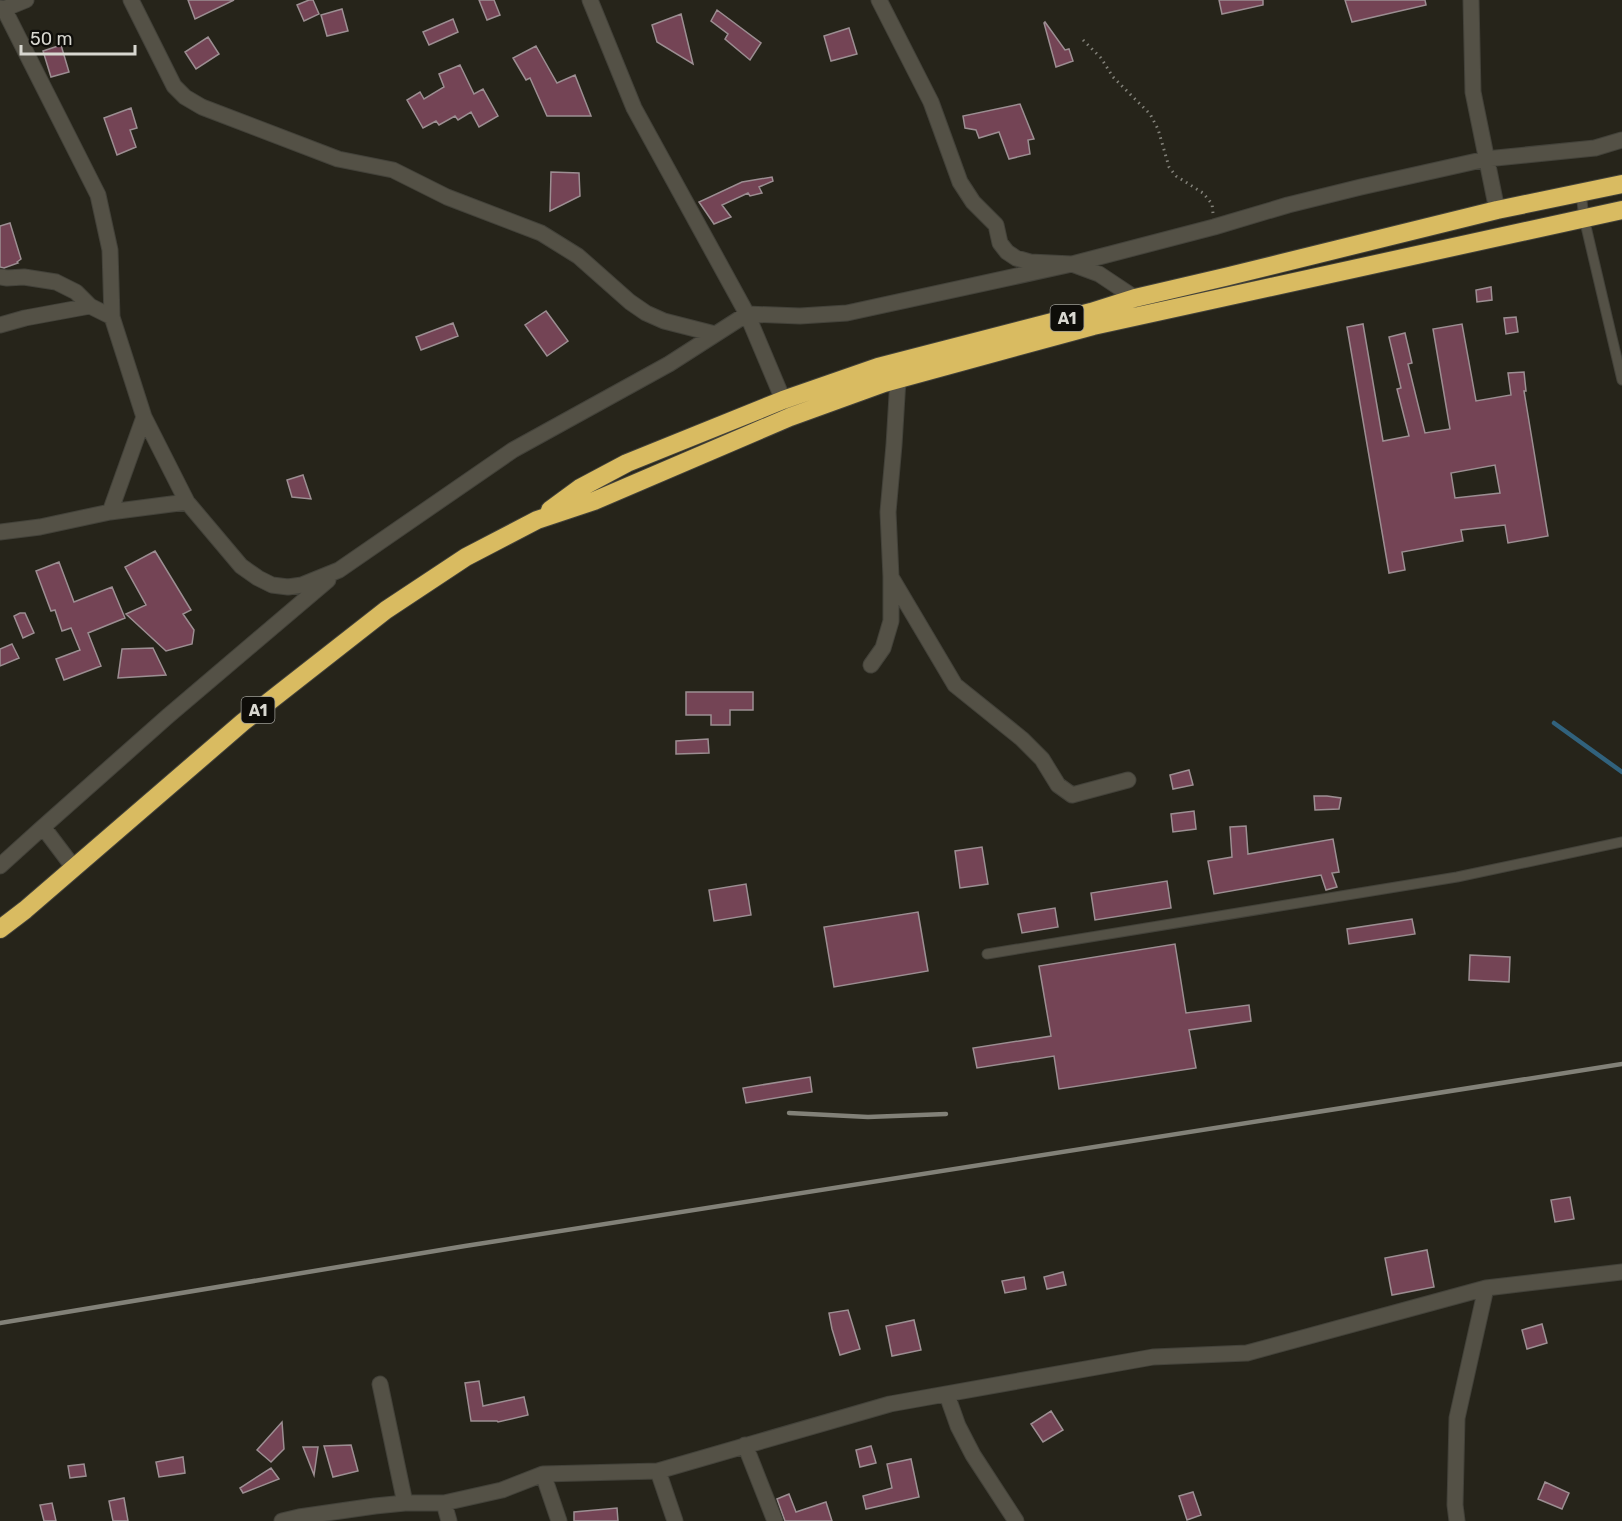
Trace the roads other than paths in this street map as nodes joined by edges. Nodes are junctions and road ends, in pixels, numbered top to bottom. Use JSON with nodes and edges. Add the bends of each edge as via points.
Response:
{"nodes":[{"id":1,"x":27,"y":0,"type":"edge"},
{"id":2,"x":131,"y":0,"type":"edge"},
{"id":3,"x":590,"y":0,"type":"edge"},
{"id":4,"x":879,"y":0,"type":"edge"},
{"id":5,"x":1471,"y":0,"type":"edge"},
{"id":6,"x":2,"y":9,"type":"edge"},
{"id":7,"x":1622,"y":140,"type":"edge"},
{"id":8,"x":1486,"y":159,"type":"junction"},
{"id":9,"x":1622,"y":184,"type":"edge"},
{"id":10,"x":1581,"y":193,"type":"junction"},
{"id":11,"x":1497,"y":210,"type":"junction"},
{"id":12,"x":1622,"y":210,"type":"edge"},
{"id":13,"x":1584,"y":218,"type":"junction"},
{"id":14,"x":1072,"y":264,"type":"junction"},
{"id":15,"x":0,"y":277,"type":"edge"},
{"id":16,"x":1135,"y":298,"type":"junction"},
{"id":17,"x":90,"y":306,"type":"junction"},
{"id":18,"x":747,"y":314,"type":"junction"},
{"id":19,"x":112,"y":317,"type":"junction"},
{"id":20,"x":0,"y":325,"type":"edge"},
{"id":21,"x":716,"y":334,"type":"junction"},
{"id":22,"x":898,"y":379,"type":"junction"},
{"id":23,"x":1622,"y":380,"type":"edge"},
{"id":24,"x":783,"y":400,"type":"junction"},
{"id":25,"x":144,"y":417,"type":"junction"},
{"id":26,"x":790,"y":417,"type":"junction"},
{"id":27,"x":188,"y":502,"type":"junction"},
{"id":28,"x":110,"y":512,"type":"junction"},
{"id":29,"x":537,"y":520,"type":"junction"},
{"id":30,"x":0,"y":532,"type":"edge"},
{"id":31,"x":339,"y":570,"type":"junction"},
{"id":32,"x":891,"y":577,"type":"junction"},
{"id":33,"x":871,"y":665,"type":"dead end"},
{"id":34,"x":1128,"y":780,"type":"dead end"},
{"id":35,"x":43,"y":827,"type":"junction"},
{"id":36,"x":1622,"y":843,"type":"edge"},
{"id":37,"x":0,"y":866,"type":"edge"},
{"id":38,"x":74,"y":868,"type":"junction"},
{"id":39,"x":0,"y":929,"type":"edge"},
{"id":40,"x":987,"y":954,"type":"dead end"},
{"id":41,"x":1622,"y":1272,"type":"edge"},
{"id":42,"x":1486,"y":1288,"type":"junction"},
{"id":43,"x":380,"y":1384,"type":"dead end"},
{"id":44,"x":948,"y":1395,"type":"junction"},
{"id":45,"x":746,"y":1445,"type":"junction"},
{"id":46,"x":658,"y":1471,"type":"junction"},
{"id":47,"x":543,"y":1474,"type":"junction"},
{"id":48,"x":405,"y":1503,"type":"junction"},
{"id":49,"x":444,"y":1503,"type":"junction"},
{"id":50,"x":282,"y":1521,"type":"edge"},
{"id":51,"x":449,"y":1521,"type":"edge"},
{"id":52,"x":559,"y":1521,"type":"edge"},
{"id":53,"x":675,"y":1521,"type":"edge"},
{"id":54,"x":775,"y":1521,"type":"edge"},
{"id":55,"x":1016,"y":1521,"type":"edge"},
{"id":56,"x":1457,"y":1521,"type":"edge"}],
"edges":[{"from":1,"to":6,"type":"street"},
{"from":2,"to":21,"type":"street","via":[[174,86],[202,107],[338,159],[393,170],[447,197],[541,233],[578,255],[646,314]]},
{"from":3,"to":18,"type":"street","via":[[634,108]]},
{"from":4,"to":14,"type":"street","via":[[931,102],[960,183],[996,225],[1006,252],[1030,262]]},
{"from":5,"to":8,"type":"street","via":[[1473,92]]},
{"from":6,"to":19,"type":"street","via":[[98,195],[110,250]]},
{"from":7,"to":8,"type":"street","via":[[1595,148]]},
{"from":8,"to":11,"type":"street"},
{"from":8,"to":14,"type":"street","via":[[1288,205]]},
{"from":9,"to":10,"type":"highway","number":"A1"},
{"from":10,"to":11,"type":"highway","number":"A1"},
{"from":10,"to":13,"type":"lane"},
{"from":11,"to":16,"type":"highway","number":"A1"},
{"from":12,"to":13,"type":"highway","number":"A1"},
{"from":13,"to":22,"type":"highway","number":"A1","via":[[1093,326]]},
{"from":13,"to":23,"type":"lane"},
{"from":14,"to":16,"type":"street","via":[[1100,274]]},
{"from":14,"to":18,"type":"street","via":[[847,313]]},
{"from":15,"to":17,"type":"street","via":[[56,282],[76,292]]},
{"from":16,"to":24,"type":"highway","number":"A1","via":[[878,367]]},
{"from":17,"to":19,"type":"street"},
{"from":17,"to":20,"type":"street"},
{"from":18,"to":21,"type":"street"},
{"from":18,"to":24,"type":"street"},
{"from":19,"to":25,"type":"street"},
{"from":21,"to":31,"type":"street","via":[[513,450]]},
{"from":22,"to":26,"type":"highway","number":"A1"},
{"from":22,"to":32,"type":"street","via":[[888,512]]},
{"from":24,"to":26,"type":"street"},
{"from":24,"to":29,"type":"highway","number":"A1","via":[[627,463],[580,488]]},
{"from":25,"to":27,"type":"street"},
{"from":25,"to":28,"type":"street"},
{"from":26,"to":29,"type":"highway","number":"A1","via":[[594,501]]},
{"from":27,"to":28,"type":"street"},
{"from":27,"to":31,"type":"street","via":[[241,566],[272,585],[302,585]]},
{"from":28,"to":30,"type":"street"},
{"from":29,"to":38,"type":"highway","number":"A1","via":[[466,557],[386,609],[243,722]]},
{"from":31,"to":35,"type":"street"},
{"from":32,"to":33,"type":"street","via":[[891,621],[883,648]]},
{"from":32,"to":34,"type":"street","via":[[955,685],[1022,739],[1042,759],[1058,785],[1072,795]]},
{"from":35,"to":37,"type":"street"},
{"from":35,"to":38,"type":"street"},
{"from":36,"to":40,"type":"lane","via":[[1457,877]]},
{"from":38,"to":39,"type":"highway","number":"A1"},
{"from":41,"to":42,"type":"street"},
{"from":42,"to":44,"type":"street","via":[[1247,1353],[1153,1357]]},
{"from":42,"to":56,"type":"street","via":[[1457,1418]]},
{"from":43,"to":48,"type":"street"},
{"from":44,"to":45,"type":"street","via":[[890,1404]]},
{"from":44,"to":55,"type":"street","via":[[958,1426]]},
{"from":45,"to":46,"type":"street"},
{"from":45,"to":54,"type":"street"},
{"from":46,"to":47,"type":"street"},
{"from":46,"to":53,"type":"street"},
{"from":47,"to":49,"type":"street","via":[[502,1490]]},
{"from":47,"to":52,"type":"street"},
{"from":48,"to":49,"type":"street"},
{"from":48,"to":50,"type":"street"},
{"from":49,"to":51,"type":"street"}]}
